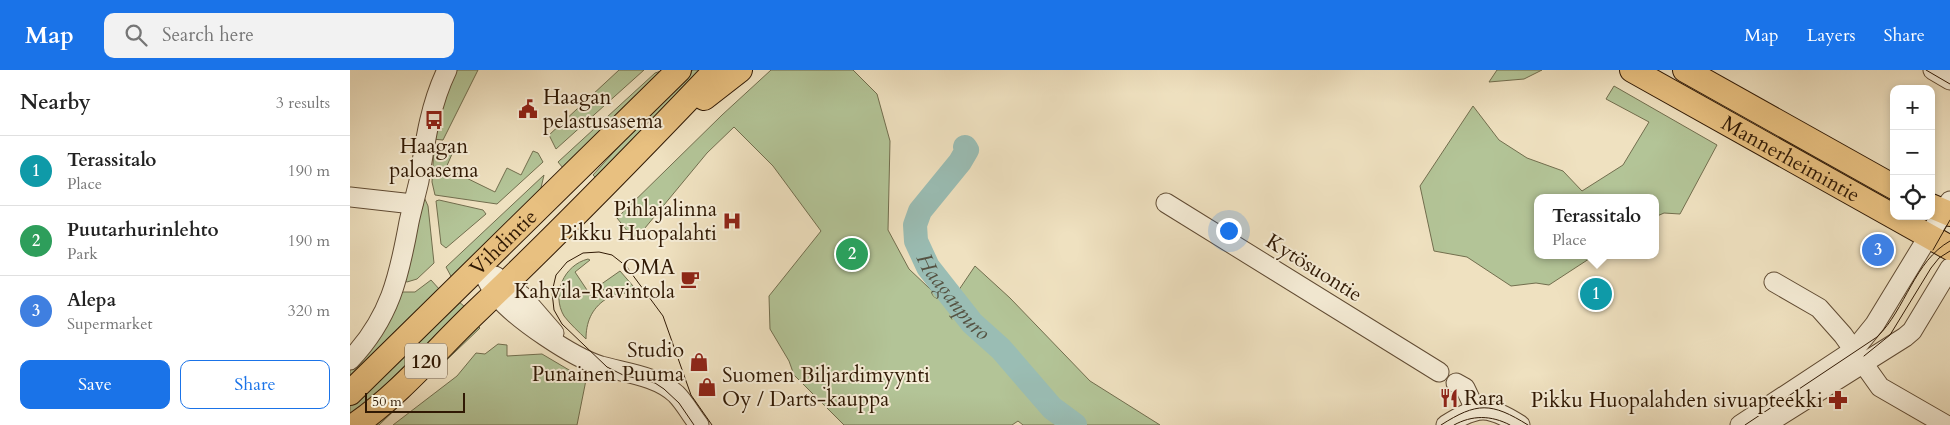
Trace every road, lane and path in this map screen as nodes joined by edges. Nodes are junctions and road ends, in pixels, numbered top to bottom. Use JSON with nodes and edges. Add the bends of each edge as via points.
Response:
{"nodes":[{"id":1,"x":447,"y":70,"type":"edge"},
{"id":2,"x":679,"y":70,"type":"edge"},
{"id":3,"x":716,"y":70,"type":"edge"},
{"id":4,"x":740,"y":70,"type":"edge"},
{"id":5,"x":1632,"y":70,"type":"edge"},
{"id":6,"x":1687,"y":70,"type":"edge"},
{"id":7,"x":1933,"y":70,"type":"edge"},
{"id":8,"x":1950,"y":80,"type":"edge"},
{"id":9,"x":644,"y":146,"type":"junction"},
{"id":10,"x":1890,"y":185,"type":"edge"},
{"id":11,"x":350,"y":197,"type":"edge"},
{"id":12,"x":1166,"y":203,"type":"dead end"},
{"id":13,"x":413,"y":204,"type":"junction"},
{"id":14,"x":1943,"y":208,"type":"edge"},
{"id":15,"x":1928,"y":236,"type":"junction"},
{"id":16,"x":1950,"y":248,"type":"edge"},
{"id":17,"x":480,"y":266,"type":"junction"},
{"id":18,"x":1950,"y":268,"type":"edge"},
{"id":19,"x":1774,"y":282,"type":"dead end"},
{"id":20,"x":501,"y":289,"type":"junction"},
{"id":21,"x":1858,"y":356,"type":"junction"},
{"id":22,"x":350,"y":360,"type":"edge"},
{"id":23,"x":1439,"y":372,"type":"dead end"},
{"id":24,"x":1456,"y":383,"type":"dead end"},
{"id":25,"x":350,"y":393,"type":"edge"},
{"id":26,"x":1475,"y":409,"type":"junction"},
{"id":27,"x":355,"y":425,"type":"edge"},
{"id":28,"x":699,"y":425,"type":"edge"},
{"id":29,"x":1446,"y":425,"type":"edge"},
{"id":30,"x":1520,"y":425,"type":"edge"},
{"id":31,"x":1740,"y":425,"type":"edge"},
{"id":32,"x":1765,"y":425,"type":"edge"},
{"id":33,"x":1946,"y":425,"type":"edge"}],
"edges":[{"from":1,"to":13,"type":"street","via":[[427,130]]},
{"from":2,"to":17,"type":"main road","name":"Vihdintie","number":"120"},
{"from":3,"to":9,"type":"main road","name":"Vihdintie","number":"120"},
{"from":4,"to":9,"type":"main road","name":"Vihdintie"},
{"from":5,"to":15,"type":"main road","name":"Mannerheimintie"},
{"from":6,"to":10,"type":"main road","name":"Mannerheimintie"},
{"from":7,"to":8,"type":"street"},
{"from":9,"to":20,"type":"main road","name":"Vihdintie","number":"120"},
{"from":11,"to":13,"type":"street"},
{"from":12,"to":23,"type":"street","name":"Kytösuontie"},
{"from":13,"to":22,"type":"street","via":[[394,289],[378,325]]},
{"from":14,"to":15,"type":"street"},
{"from":15,"to":16,"type":"main road","name":"Mannerheimintie"},
{"from":15,"to":21,"type":"street"},
{"from":17,"to":20,"type":"street"},
{"from":17,"to":25,"type":"main road","name":"Vihdintie","number":"120"},
{"from":18,"to":21,"type":"street","via":[[1912,331]]},
{"from":19,"to":21,"type":"street","via":[[1819,308]]},
{"from":20,"to":27,"type":"main road","name":"Vihdintie","number":"120","via":[[378,409]]},
{"from":20,"to":28,"type":"street","via":[[522,296],[566,348],[599,365],[641,376],[676,394]]},
{"from":21,"to":31,"type":"street"},
{"from":21,"to":32,"type":"street"},
{"from":21,"to":33,"type":"street","via":[[1880,387]]},
{"from":24,"to":26,"type":"street","via":[[1465,388]]},
{"from":26,"to":29,"type":"street"},
{"from":26,"to":30,"type":"street","via":[[1500,414]]}]}
